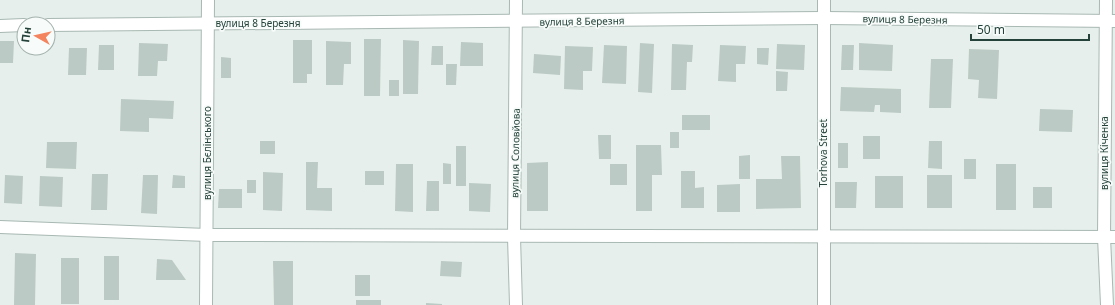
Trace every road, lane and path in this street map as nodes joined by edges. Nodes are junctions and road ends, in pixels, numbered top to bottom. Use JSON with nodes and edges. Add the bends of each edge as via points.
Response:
{"nodes":[{"id":1,"x":208,"y":0,"type":"edge"},
{"id":2,"x":516,"y":0,"type":"edge"},
{"id":3,"x":824,"y":0,"type":"edge"},
{"id":4,"x":1106,"y":0,"type":"edge"},
{"id":5,"x":824,"y":18,"type":"junction"},
{"id":6,"x":1110,"y":21,"type":"edge"},
{"id":7,"x":516,"y":22,"type":"junction"},
{"id":8,"x":208,"y":23,"type":"junction"},
{"id":9,"x":16,"y":25,"type":"edge"},
{"id":10,"x":56,"y":25,"type":"edge"},
{"id":11,"x":0,"y":26,"type":"edge"},
{"id":12,"x":0,"y":227,"type":"edge"},
{"id":13,"x":207,"y":235,"type":"junction"},
{"id":14,"x":514,"y":236,"type":"junction"},
{"id":15,"x":823,"y":237,"type":"junction"},
{"id":16,"x":1109,"y":237,"type":"edge"},
{"id":17,"x":206,"y":305,"type":"edge"},
{"id":18,"x":516,"y":305,"type":"edge"},
{"id":19,"x":824,"y":305,"type":"edge"},
{"id":20,"x":1107,"y":305,"type":"edge"}],
"edges":[{"from":1,"to":8,"type":"street","name":"вулиця Бєлінського"},
{"from":2,"to":7,"type":"street","name":"вулиця Соловйова"},
{"from":3,"to":5,"type":"street","name":"Torhova Street"},
{"from":4,"to":6,"type":"street","name":"вулиця Кіченка"},
{"from":5,"to":6,"type":"street","name":"вулиця 8 Березня"},
{"from":5,"to":7,"type":"street","name":"вулиця 8 Березня"},
{"from":5,"to":15,"type":"street","name":"Torhova Street"},
{"from":6,"to":16,"type":"street","name":"вулиця Кіченка"},
{"from":7,"to":8,"type":"street","name":"вулиця 8 Березня"},
{"from":7,"to":14,"type":"street","name":"вулиця Соловйова"},
{"from":8,"to":10,"type":"street","name":"вулиця 8 Березня"},
{"from":8,"to":13,"type":"street","name":"вулиця Бєлінського"},
{"from":9,"to":11,"type":"street"},
{"from":12,"to":13,"type":"street"},
{"from":13,"to":14,"type":"street"},
{"from":13,"to":17,"type":"street","name":"вулиця Бєлінського"},
{"from":14,"to":15,"type":"street"},
{"from":14,"to":18,"type":"street","name":"вулиця Соловйова"},
{"from":15,"to":16,"type":"street"},
{"from":15,"to":19,"type":"street","name":"Torhova Street"},
{"from":16,"to":20,"type":"street","name":"вулиця Кіченка"}]}
